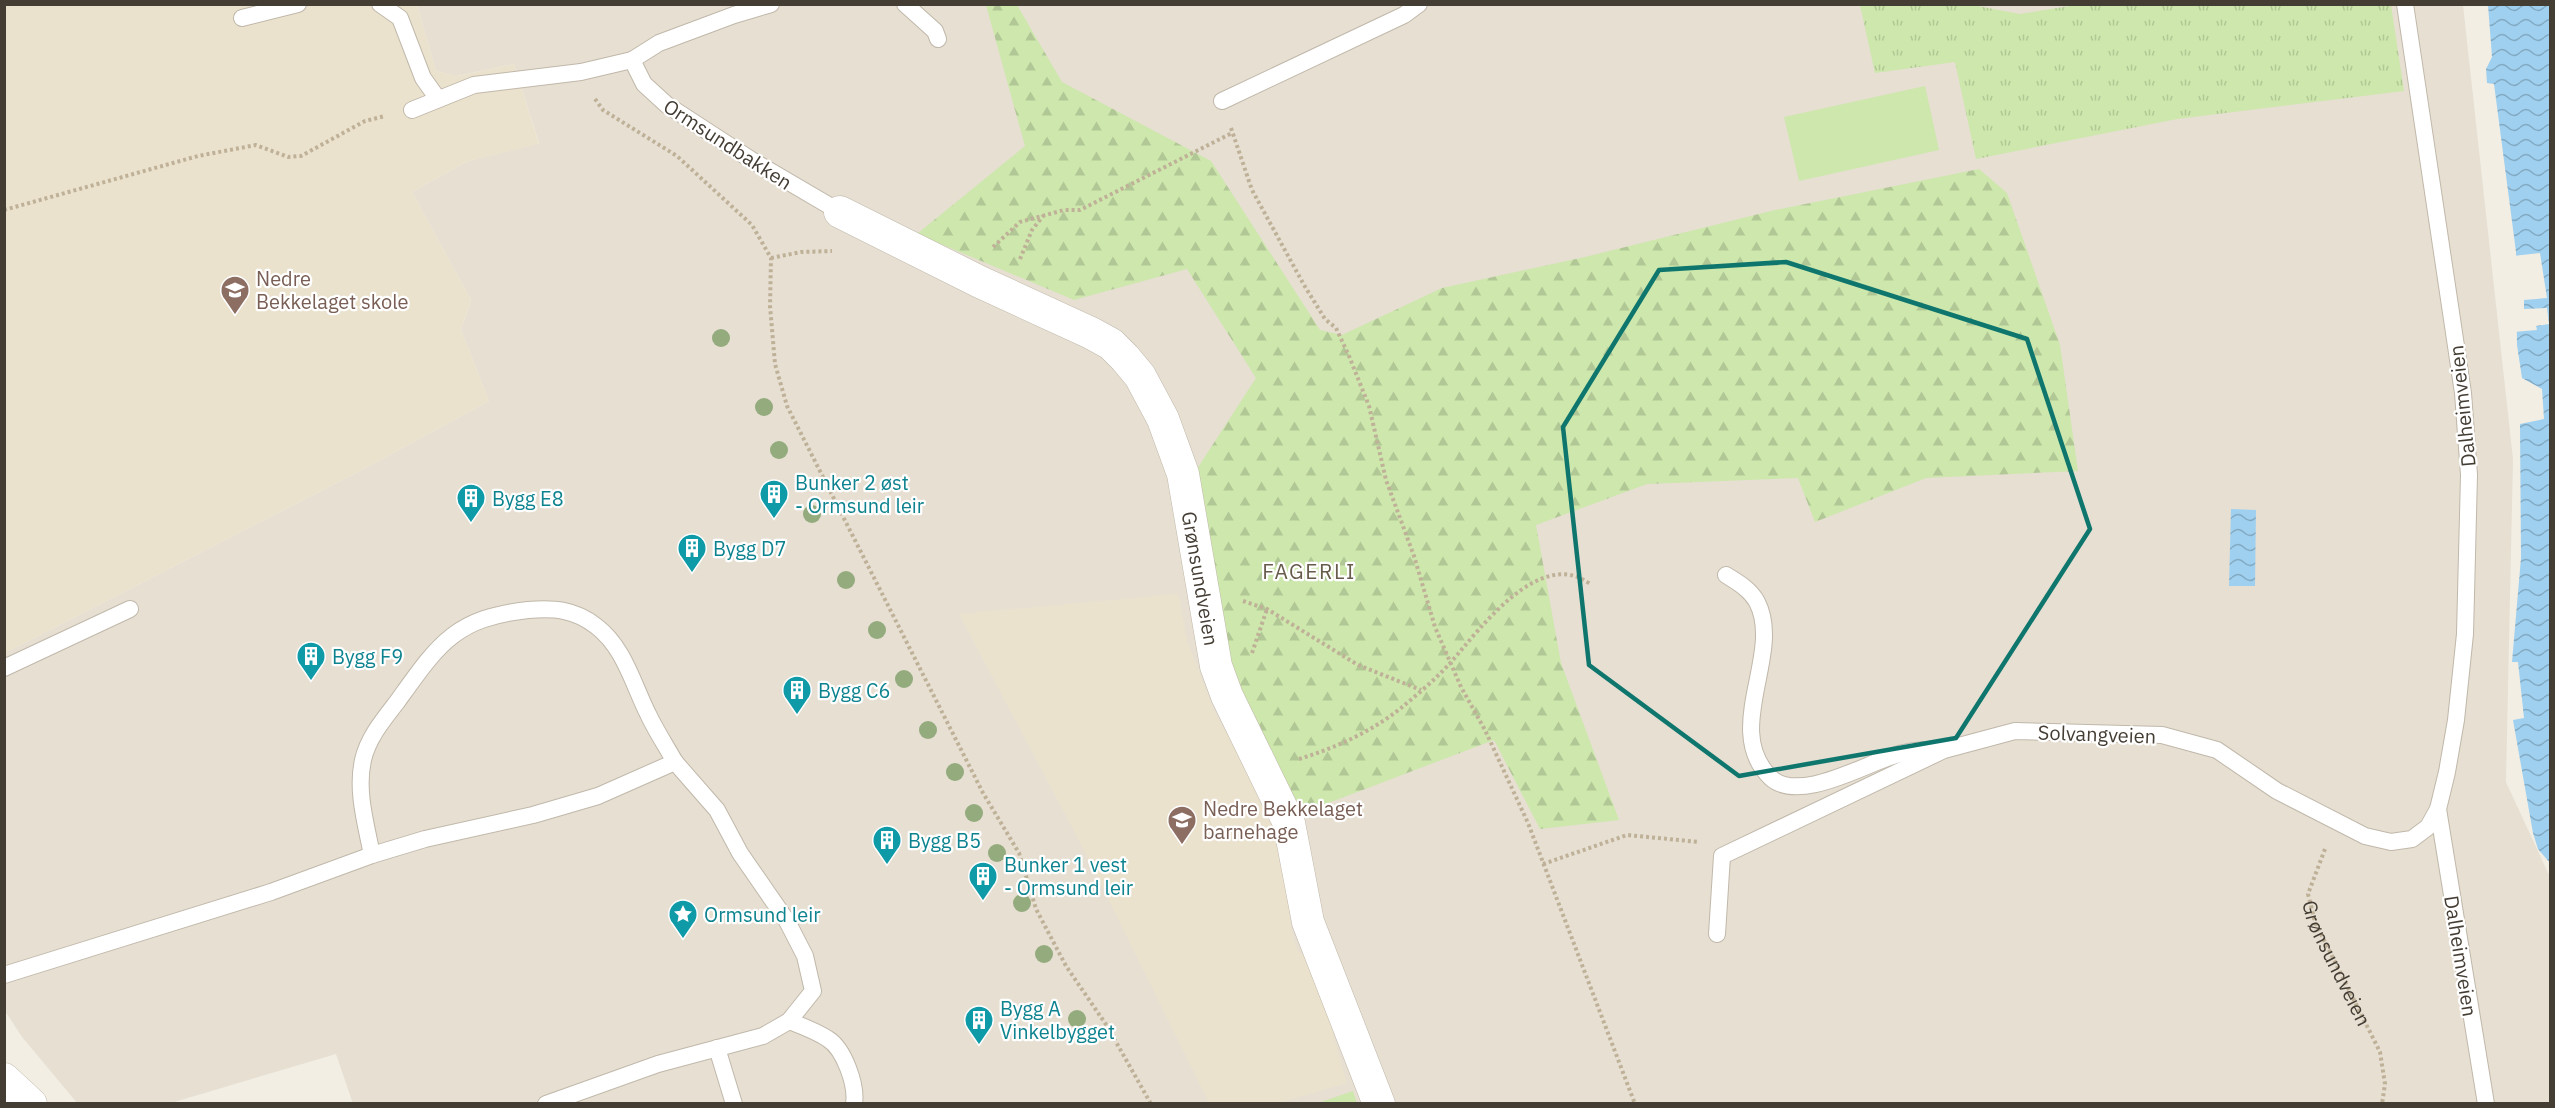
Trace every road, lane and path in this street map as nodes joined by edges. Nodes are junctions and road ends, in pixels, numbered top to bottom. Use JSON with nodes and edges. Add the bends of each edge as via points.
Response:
{"nodes":[{"id":1,"x":298,"y":4,"type":"edge"},
{"id":2,"x":380,"y":4,"type":"edge"},
{"id":3,"x":771,"y":4,"type":"edge"},
{"id":4,"x":905,"y":4,"type":"edge"},
{"id":5,"x":1419,"y":4,"type":"edge"},
{"id":6,"x":2404,"y":4,"type":"edge"},
{"id":7,"x":243,"y":18,"type":"dead end"},
{"id":8,"x":938,"y":39,"type":"dead end"},
{"id":9,"x":632,"y":60,"type":"junction"},
{"id":10,"x":581,"y":72,"type":"junction"},
{"id":11,"x":438,"y":99,"type":"junction"},
{"id":12,"x":1222,"y":101,"type":"joint"},
{"id":13,"x":412,"y":110,"type":"joint"},
{"id":14,"x":1232,"y":133,"type":"junction"},
{"id":15,"x":4,"y":210,"type":"edge"},
{"id":16,"x":840,"y":212,"type":"joint"},
{"id":17,"x":1043,"y":216,"type":"junction"},
{"id":18,"x":959,"y":271,"type":"junction"},
{"id":19,"x":1006,"y":293,"type":"junction"},
{"id":20,"x":1726,"y":575,"type":"dead end"},
{"id":21,"x":1590,"y":584,"type":"dead end"},
{"id":22,"x":1203,"y":592,"type":"junction"},
{"id":23,"x":130,"y":609,"type":"dead end"},
{"id":24,"x":1450,"y":663,"type":"junction"},
{"id":25,"x":4,"y":668,"type":"edge"},
{"id":26,"x":1421,"y":690,"type":"junction"},
{"id":27,"x":1944,"y":750,"type":"junction"},
{"id":28,"x":675,"y":762,"type":"junction"},
{"id":29,"x":1263,"y":770,"type":"junction"},
{"id":30,"x":2438,"y":809,"type":"junction"},
{"id":31,"x":2338,"y":825,"type":"junction"},
{"id":32,"x":372,"y":855,"type":"junction"},
{"id":33,"x":1722,"y":856,"type":"junction"},
{"id":34,"x":1543,"y":864,"type":"junction"},
{"id":35,"x":1717,"y":934,"type":"dead end"},
{"id":36,"x":4,"y":975,"type":"edge"},
{"id":37,"x":789,"y":1021,"type":"junction"},
{"id":38,"x":717,"y":1048,"type":"junction"},
{"id":39,"x":4,"y":1079,"type":"edge"},
{"id":40,"x":31,"y":1104,"type":"edge"},
{"id":41,"x":546,"y":1104,"type":"edge"},
{"id":42,"x":734,"y":1104,"type":"edge"},
{"id":43,"x":854,"y":1104,"type":"edge"},
{"id":44,"x":1151,"y":1104,"type":"edge"},
{"id":45,"x":1379,"y":1104,"type":"edge"},
{"id":46,"x":1635,"y":1104,"type":"edge"},
{"id":47,"x":2382,"y":1104,"type":"edge"},
{"id":48,"x":2486,"y":1104,"type":"edge"}],
"edges":[{"from":1,"to":7,"type":"lane"},
{"from":2,"to":11,"type":"lane","via":[[400,18],[423,78]]},
{"from":3,"to":9,"type":"lane","via":[[659,43]]},
{"from":4,"to":8,"type":"lane","via":[[935,31]]},
{"from":5,"to":12,"type":"lane","via":[[1404,15]]},
{"from":6,"to":30,"type":"lane","name":"Dalheimveien","via":[[2463,393],[2469,475],[2461,678]]},
{"from":9,"to":10,"type":"lane"},
{"from":9,"to":16,"type":"lane","name":"Ormsundbakken","via":[[644,84],[666,105]]},
{"from":10,"to":11,"type":"lane","via":[[474,85]]},
{"from":10,"to":44,"type":"path","via":[[603,110],[677,156],[752,225],[771,258],[774,364],[787,406],[983,793],[1019,853],[1036,909],[1066,966],[1107,1026]]},
{"from":11,"to":13,"type":"lane"},
{"from":12,"to":14,"type":"path"},
{"from":13,"to":15,"type":"path","via":[[365,121],[301,156],[288,157],[256,145],[198,156]]},
{"from":14,"to":17,"type":"path","via":[[1080,210]]},
{"from":14,"to":24,"type":"path","via":[[1252,190],[1304,285],[1325,319],[1336,328],[1349,356],[1369,406],[1386,480]]},
{"from":16,"to":18,"type":"street","name":"Grønsundveien"},
{"from":17,"to":18,"type":"path","via":[[1020,222],[982,257]]},
{"from":17,"to":19,"type":"path","via":[[1028,239]]},
{"from":18,"to":19,"type":"street","name":"Grønsundveien"},
{"from":19,"to":22,"type":"street","name":"Grønsundveien","via":[[1111,344],[1140,376],[1163,419],[1183,474]]},
{"from":20,"to":27,"type":"lane","name":"Solvangveien","via":[[1747,589],[1764,623],[1753,694],[1753,733],[1759,764],[1773,780],[1787,786],[1806,786],[1901,753]]},
{"from":21,"to":24,"type":"path","via":[[1568,575],[1526,586],[1485,620]]},
{"from":22,"to":26,"type":"path","via":[[1267,609],[1358,665]]},
{"from":22,"to":29,"type":"street","name":"Grønsundveien","via":[[1216,666]]},
{"from":23,"to":25,"type":"lane"},
{"from":24,"to":26,"type":"path"},
{"from":24,"to":34,"type":"path","via":[[1528,822]]},
{"from":26,"to":29,"type":"path","via":[[1399,710],[1337,748]]},
{"from":27,"to":31,"type":"lane","name":"Solvangveien","via":[[2015,730],[2162,735],[2217,750],[2277,791]]},
{"from":27,"to":33,"type":"lane","name":"Solvangveien"},
{"from":28,"to":32,"type":"lane","via":[[587,799]]},
{"from":28,"to":32,"type":"lane","via":[[616,645],[597,626],[574,612],[555,608],[495,614],[450,636],[371,738],[363,761],[361,791]]},
{"from":28,"to":37,"type":"lane","via":[[717,810],[805,956],[813,991]]},
{"from":29,"to":45,"type":"street","name":"Grønsundveien","via":[[1289,823],[1308,922],[1318,953]]},
{"from":30,"to":31,"type":"lane","name":"Dalheimveien","via":[[2428,827],[2412,839],[2391,842]]},
{"from":30,"to":48,"type":"lane","name":"Dalheimveien"},
{"from":31,"to":47,"type":"path","name":"Grønsundveien","via":[[2321,856],[2308,894],[2314,922],[2380,1052],[2385,1084]]},
{"from":32,"to":36,"type":"lane","via":[[260,895]]},
{"from":33,"to":34,"type":"path","via":[[1699,842],[1627,835]]},
{"from":33,"to":35,"type":"lane"},
{"from":34,"to":46,"type":"path"},
{"from":37,"to":38,"type":"lane","via":[[763,1036]]},
{"from":37,"to":43,"type":"lane","via":[[831,1040],[850,1071]]},
{"from":38,"to":41,"type":"lane","via":[[658,1064]]},
{"from":38,"to":42,"type":"lane"},
{"from":39,"to":40,"type":"street"}]}
